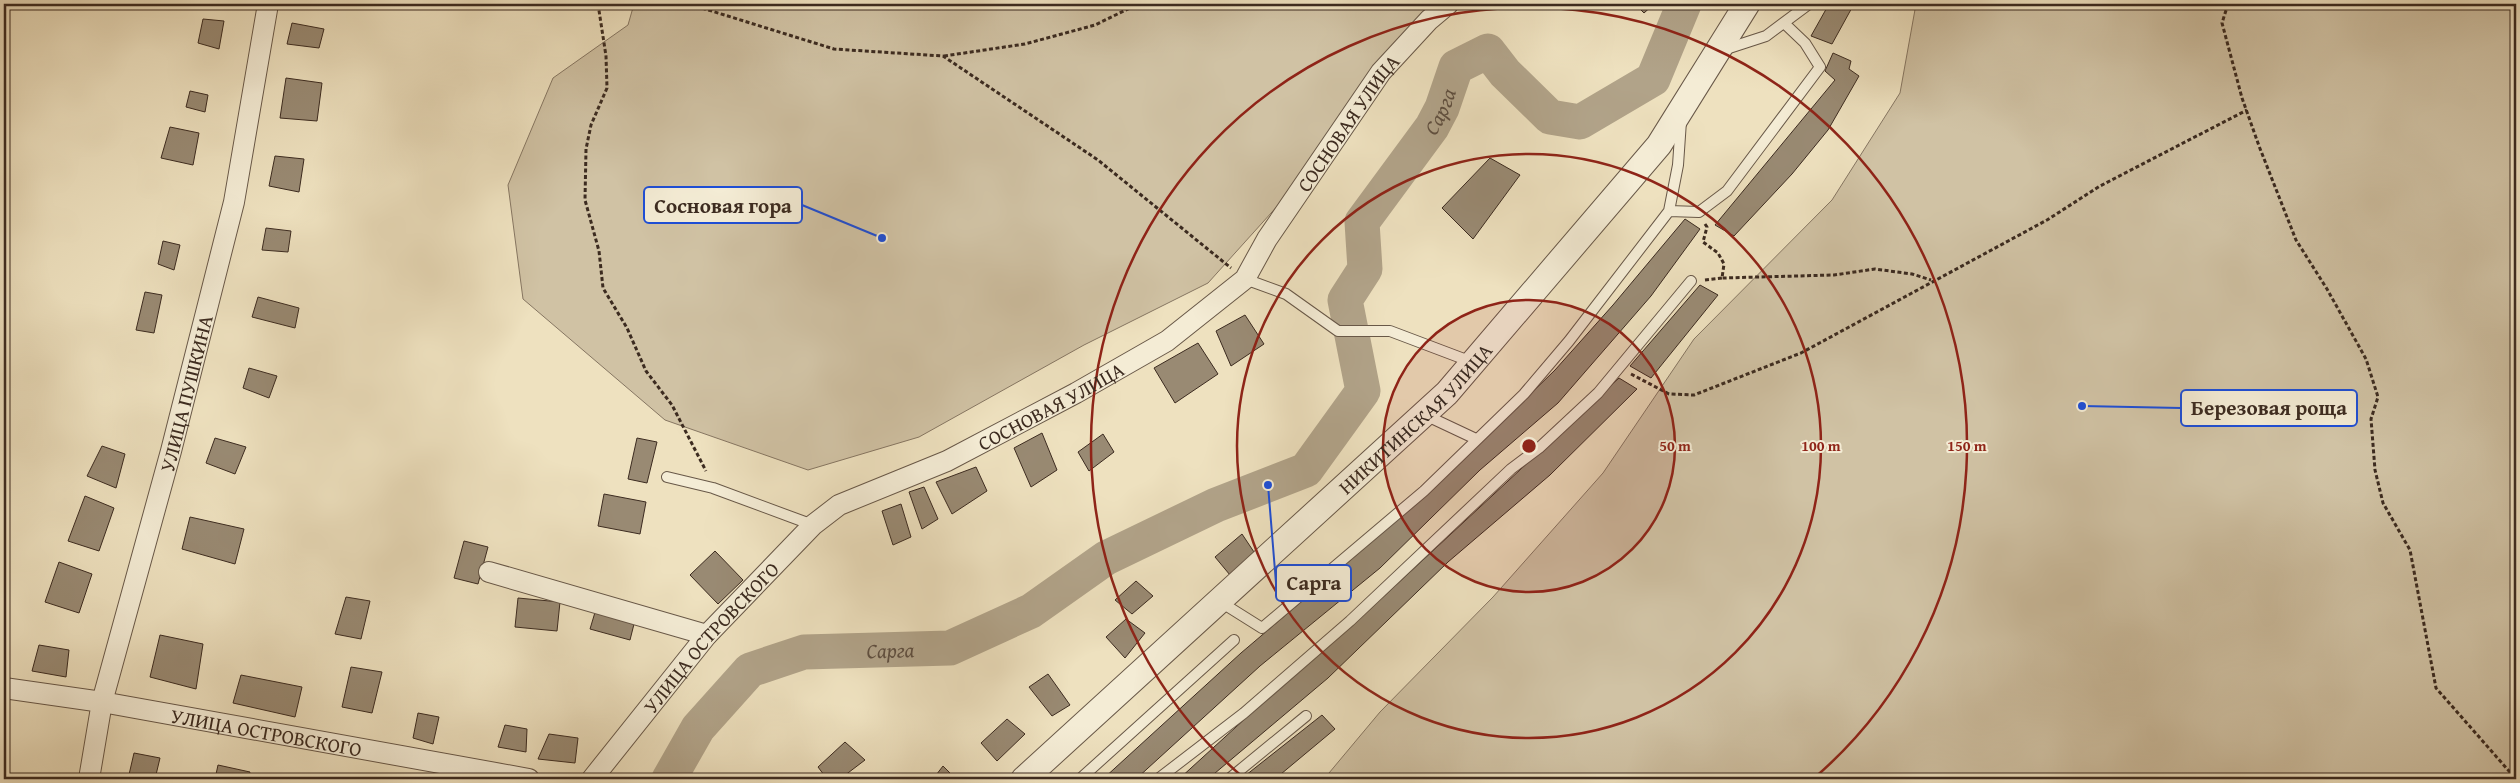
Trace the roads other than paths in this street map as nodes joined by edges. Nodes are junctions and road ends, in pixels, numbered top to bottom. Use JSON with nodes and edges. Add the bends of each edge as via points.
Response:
{"nodes":[{"id":1,"x":268,"y":4,"type":"edge"},
{"id":2,"x":1448,"y":4,"type":"edge"},
{"id":3,"x":1747,"y":4,"type":"edge"},
{"id":4,"x":1809,"y":4,"type":"edge"},
{"id":5,"x":1784,"y":23,"type":"junction"},
{"id":6,"x":1717,"y":52,"type":"junction"},
{"id":7,"x":1682,"y":107,"type":"junction"},
{"id":8,"x":1670,"y":211,"type":"junction"},
{"id":9,"x":1245,"y":280,"type":"junction"},
{"id":10,"x":1691,"y":281,"type":"dead end"},
{"id":11,"x":1474,"y":362,"type":"junction"},
{"id":12,"x":1424,"y":415,"type":"junction"},
{"id":13,"x":1476,"y":439,"type":"junction"},
{"id":14,"x":667,"y":477,"type":"dead end"},
{"id":15,"x":840,"y":505,"type":"joint"},
{"id":16,"x":813,"y":525,"type":"junction"},
{"id":17,"x":489,"y":572,"type":"dead end"},
{"id":18,"x":1219,"y":600,"type":"junction"},
{"id":19,"x":707,"y":635,"type":"junction"},
{"id":20,"x":1234,"y":640,"type":"dead end"},
{"id":21,"x":4,"y":688,"type":"edge"},
{"id":22,"x":102,"y":702,"type":"junction"},
{"id":23,"x":1306,"y":716,"type":"dead end"},
{"id":24,"x":455,"y":773,"type":"edge"},
{"id":25,"x":89,"y":779,"type":"edge"},
{"id":26,"x":529,"y":779,"type":"edge"},
{"id":27,"x":592,"y":779,"type":"edge"},
{"id":28,"x":1024,"y":779,"type":"edge"},
{"id":29,"x":1080,"y":779,"type":"edge"},
{"id":30,"x":1158,"y":779,"type":"edge"},
{"id":31,"x":1229,"y":779,"type":"edge"}],
"edges":[{"from":1,"to":22,"type":"street","name":"УЛИЦА ПУШКИНА","via":[[234,202],[171,451]]},
{"from":2,"to":9,"type":"street","name":"СОСНОВАЯ УЛИЦА","via":[[1381,72],[1267,239]]},
{"from":3,"to":6,"type":"street","name":"НИКИТИНСКАЯ УЛИЦА"},
{"from":4,"to":5,"type":"lane"},
{"from":5,"to":6,"type":"lane","via":[[1766,36]]},
{"from":5,"to":8,"type":"lane","via":[[1805,44],[1820,67],[1727,191],[1699,212]]},
{"from":6,"to":7,"type":"street","name":"НИКИТИНСКАЯ УЛИЦА"},
{"from":7,"to":8,"type":"lane","via":[[1678,165]]},
{"from":7,"to":11,"type":"street","name":"НИКИТИНСКАЯ УЛИЦА","via":[[1659,145]]},
{"from":8,"to":13,"type":"lane","via":[[1524,394]]},
{"from":9,"to":11,"type":"lane","via":[[1286,294],[1338,331],[1390,331]]},
{"from":9,"to":15,"type":"street","name":"СОСНОВАЯ УЛИЦА","via":[[1167,341],[1076,393],[946,461]]},
{"from":10,"to":30,"type":"lane","via":[[1598,394],[1511,469],[1350,621],[1244,713]]},
{"from":11,"to":12,"type":"street","name":"НИКИТИНСКАЯ УЛИЦА"},
{"from":12,"to":13,"type":"lane"},
{"from":12,"to":18,"type":"street","name":"НИКИТИНСКАЯ УЛИЦА"},
{"from":13,"to":18,"type":"lane","via":[[1424,491],[1262,628]]},
{"from":14,"to":16,"type":"lane","via":[[713,488]]},
{"from":15,"to":16,"type":"street","name":"УЛИЦА ОСТРОВСКОГО"},
{"from":16,"to":19,"type":"street","name":"УЛИЦА ОСТРОВСКОГО"},
{"from":17,"to":19,"type":"street"},
{"from":18,"to":28,"type":"street","name":"НИКИТИНСКАЯ УЛИЦА"},
{"from":19,"to":27,"type":"street","name":"УЛИЦА ОСТРОВСКОГО"},
{"from":20,"to":29,"type":"lane"},
{"from":21,"to":22,"type":"street","name":"УЛИЦА ОСТРОВСКОГО"},
{"from":22,"to":24,"type":"street","name":"УЛИЦА ОСТРОВСКОГО"},
{"from":22,"to":25,"type":"street","name":"УЛИЦА ПУШКИНА"},
{"from":23,"to":31,"type":"lane"},
{"from":24,"to":26,"type":"street","name":"УЛИЦА ОСТРОВСКОГО"}]}
